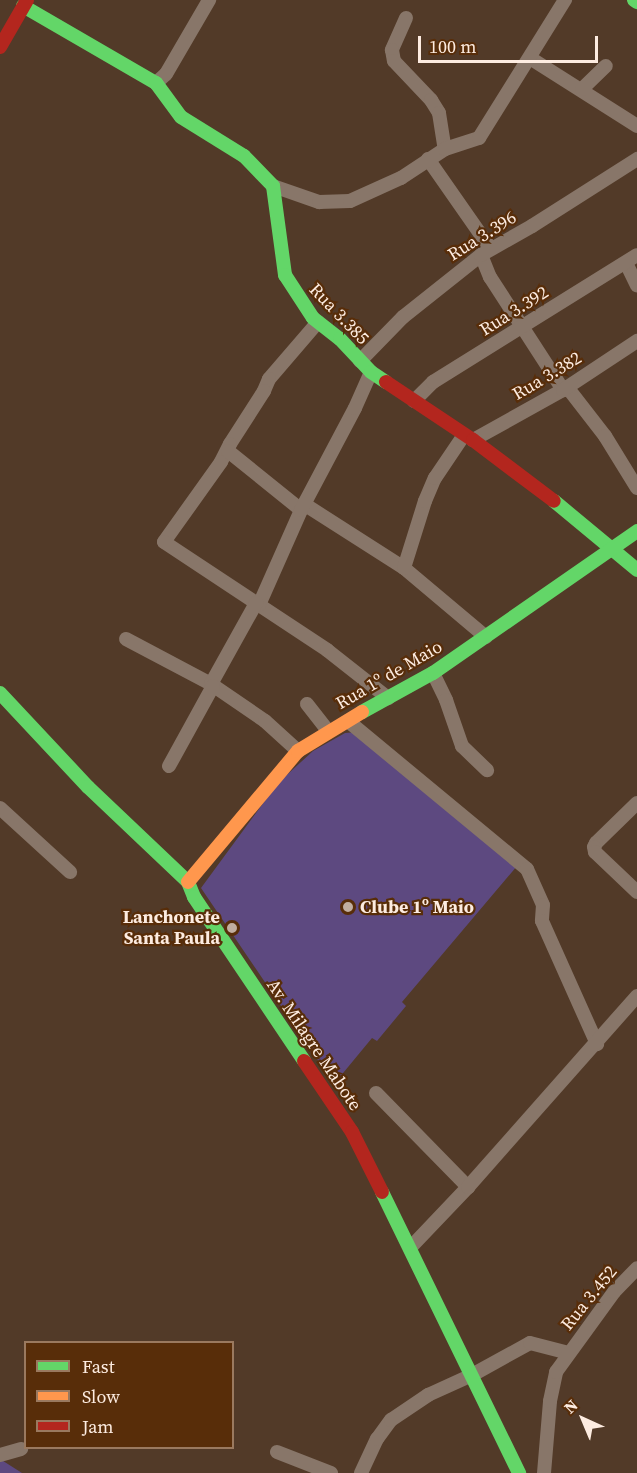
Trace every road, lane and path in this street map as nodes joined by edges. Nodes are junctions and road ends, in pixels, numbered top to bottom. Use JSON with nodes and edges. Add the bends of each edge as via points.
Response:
{"nodes":[{"id":1,"x":209,"y":0,"type":"edge"},
{"id":2,"x":565,"y":0,"type":"edge"},
{"id":3,"x":25,"y":3,"type":"edge"},
{"id":4,"x":406,"y":18,"type":"dead end"},
{"id":5,"x":0,"y":47,"type":"edge"},
{"id":6,"x":530,"y":58,"type":"junction"},
{"id":7,"x":606,"y":66,"type":"dead end"},
{"id":8,"x":156,"y":83,"type":"junction"},
{"id":9,"x":582,"y":89,"type":"junction"},
{"id":10,"x":637,"y":126,"type":"edge"},
{"id":11,"x":445,"y":149,"type":"junction"},
{"id":12,"x":428,"y":159,"type":"junction"},
{"id":13,"x":637,"y":159,"type":"edge"},
{"id":14,"x":273,"y":186,"type":"junction"},
{"id":15,"x":485,"y":251,"type":"junction"},
{"id":16,"x":631,"y":259,"type":"edge"},
{"id":17,"x":637,"y":286,"type":"edge"},
{"id":18,"x":318,"y":322,"type":"junction"},
{"id":19,"x":522,"y":327,"type":"junction"},
{"id":20,"x":637,"y":340,"type":"edge"},
{"id":21,"x":360,"y":361,"type":"junction"},
{"id":22,"x":371,"y":372,"type":"junction"},
{"id":23,"x":565,"y":388,"type":"junction"},
{"id":24,"x":414,"y":401,"type":"junction"},
{"id":25,"x":469,"y":437,"type":"junction"},
{"id":26,"x":228,"y":451,"type":"junction"},
{"id":27,"x":637,"y":489,"type":"edge"},
{"id":28,"x":303,"y":507,"type":"junction"},
{"id":29,"x":637,"y":531,"type":"edge"},
{"id":30,"x":611,"y":548,"type":"junction"},
{"id":31,"x":404,"y":568,"type":"junction"},
{"id":32,"x":637,"y":570,"type":"edge"},
{"id":33,"x":258,"y":604,"type":"junction"},
{"id":34,"x":486,"y":637,"type":"junction"},
{"id":35,"x":126,"y":639,"type":"dead end"},
{"id":36,"x":433,"y":673,"type":"junction"},
{"id":37,"x":212,"y":685,"type":"junction"},
{"id":38,"x":0,"y":693,"type":"edge"},
{"id":39,"x":388,"y":698,"type":"junction"},
{"id":40,"x":307,"y":704,"type":"dead end"},
{"id":41,"x":348,"y":721,"type":"junction"},
{"id":42,"x":328,"y":731,"type":"junction"},
{"id":43,"x":298,"y":751,"type":"junction"},
{"id":44,"x":169,"y":766,"type":"dead end"},
{"id":45,"x":486,"y":770,"type":"dead end"},
{"id":46,"x":637,"y":802,"type":"edge"},
{"id":47,"x":0,"y":808,"type":"edge"},
{"id":48,"x":70,"y":872,"type":"dead end"},
{"id":49,"x":188,"y":882,"type":"junction"},
{"id":50,"x":637,"y":892,"type":"edge"},
{"id":51,"x":637,"y":996,"type":"edge"},
{"id":52,"x":597,"y":1044,"type":"junction"},
{"id":53,"x":376,"y":1093,"type":"dead end"},
{"id":54,"x":468,"y":1187,"type":"junction"},
{"id":55,"x":410,"y":1248,"type":"junction"},
{"id":56,"x":637,"y":1268,"type":"edge"},
{"id":57,"x":569,"y":1353,"type":"junction"},
{"id":58,"x":472,"y":1375,"type":"junction"},
{"id":59,"x":21,"y":1449,"type":"dead end"},
{"id":60,"x":277,"y":1452,"type":"dead end"},
{"id":61,"x":0,"y":1455,"type":"edge"},
{"id":62,"x":331,"y":1473,"type":"edge"},
{"id":63,"x":361,"y":1473,"type":"edge"},
{"id":64,"x":519,"y":1473,"type":"edge"},
{"id":65,"x":544,"y":1473,"type":"edge"}],
"edges":[{"from":1,"to":8,"type":"street","via":[[166,75]]},
{"from":2,"to":6,"type":"street"},
{"from":3,"to":5,"type":"street"},
{"from":3,"to":8,"type":"street"},
{"from":4,"to":11,"type":"street","via":[[392,50],[394,61],[435,106]]},
{"from":6,"to":9,"type":"street"},
{"from":6,"to":11,"type":"street","via":[[479,138]]},
{"from":7,"to":9,"type":"street"},
{"from":8,"to":14,"type":"street","via":[[180,117],[244,156]]},
{"from":9,"to":10,"type":"street"},
{"from":11,"to":12,"type":"street"},
{"from":12,"to":14,"type":"street","via":[[401,178],[350,201],[319,202]]},
{"from":12,"to":15,"type":"street"},
{"from":13,"to":15,"type":"street","name":"Rua 3.396"},
{"from":14,"to":18,"type":"street","name":"Rua 3.385","via":[[285,275],[302,305]]},
{"from":15,"to":19,"type":"street","via":[[490,277]]},
{"from":15,"to":21,"type":"street","name":"Rua 3.396","via":[[403,317]]},
{"from":16,"to":17,"type":"street"},
{"from":16,"to":19,"type":"street","name":"Rua 3.392"},
{"from":18,"to":21,"type":"street","name":"Rua 3.385"},
{"from":18,"to":26,"type":"street","via":[[269,378]]},
{"from":19,"to":23,"type":"street"},
{"from":19,"to":24,"type":"street","name":"Rua 3.392","via":[[433,382]]},
{"from":20,"to":23,"type":"street","name":"Rua 3.382"},
{"from":21,"to":22,"type":"street","name":"Rua 3.385"},
{"from":22,"to":24,"type":"street","name":"Rua 3.385"},
{"from":22,"to":28,"type":"street"},
{"from":23,"to":25,"type":"street","name":"Rua 3.382"},
{"from":23,"to":27,"type":"street","via":[[605,436]]},
{"from":24,"to":25,"type":"street","name":"Rua 3.385"},
{"from":25,"to":30,"type":"street","name":"Rua 3.385"},
{"from":25,"to":31,"type":"street","via":[[428,493]]},
{"from":26,"to":28,"type":"street"},
{"from":26,"to":33,"type":"street","via":[[164,542]]},
{"from":28,"to":31,"type":"street"},
{"from":28,"to":33,"type":"street"},
{"from":29,"to":30,"type":"street","name":"Rua 1º de Maio"},
{"from":30,"to":32,"type":"street","name":"Rua 3.385"},
{"from":30,"to":34,"type":"street","name":"Rua 1º de Maio"},
{"from":31,"to":34,"type":"street"},
{"from":33,"to":37,"type":"street"},
{"from":33,"to":39,"type":"street","via":[[352,668]]},
{"from":34,"to":36,"type":"street","name":"Rua 1º de Maio"},
{"from":35,"to":37,"type":"street"},
{"from":36,"to":39,"type":"street","name":"Rua 1º de Maio"},
{"from":36,"to":45,"type":"street","via":[[462,746]]},
{"from":37,"to":43,"type":"street","via":[[259,716]]},
{"from":37,"to":44,"type":"street"},
{"from":38,"to":49,"type":"street","name":"Av. Milagre Mabote","via":[[81,780]]},
{"from":39,"to":41,"type":"street","name":"Rua 1º de Maio"},
{"from":40,"to":42,"type":"street"},
{"from":41,"to":42,"type":"street","name":"Rua 1º de Maio"},
{"from":41,"to":52,"type":"street","via":[[527,869],[543,905],[542,921]]},
{"from":42,"to":43,"type":"street","name":"Rua 1º de Maio"},
{"from":43,"to":49,"type":"street","name":"Rua 1º de Maio"},
{"from":46,"to":50,"type":"street","via":[[594,847]]},
{"from":47,"to":48,"type":"street"},
{"from":49,"to":55,"type":"street","name":"Av. Milagre Mabote","via":[[194,897],[352,1132]]},
{"from":51,"to":52,"type":"street"},
{"from":52,"to":54,"type":"street"},
{"from":53,"to":54,"type":"street"},
{"from":54,"to":55,"type":"street"},
{"from":55,"to":58,"type":"street","name":"Av. Milagre Mabote"},
{"from":56,"to":57,"type":"street","name":"Rua 3.452"},
{"from":57,"to":58,"type":"street","name":"Rua 3.452","via":[[530,1343]]},
{"from":57,"to":65,"type":"street","via":[[556,1372]]},
{"from":58,"to":63,"type":"street","name":"Rua 3.452","via":[[428,1395],[391,1420]]},
{"from":58,"to":64,"type":"street","name":"Av. Milagre Mabote"},
{"from":59,"to":61,"type":"street"},
{"from":60,"to":62,"type":"street"}]}
